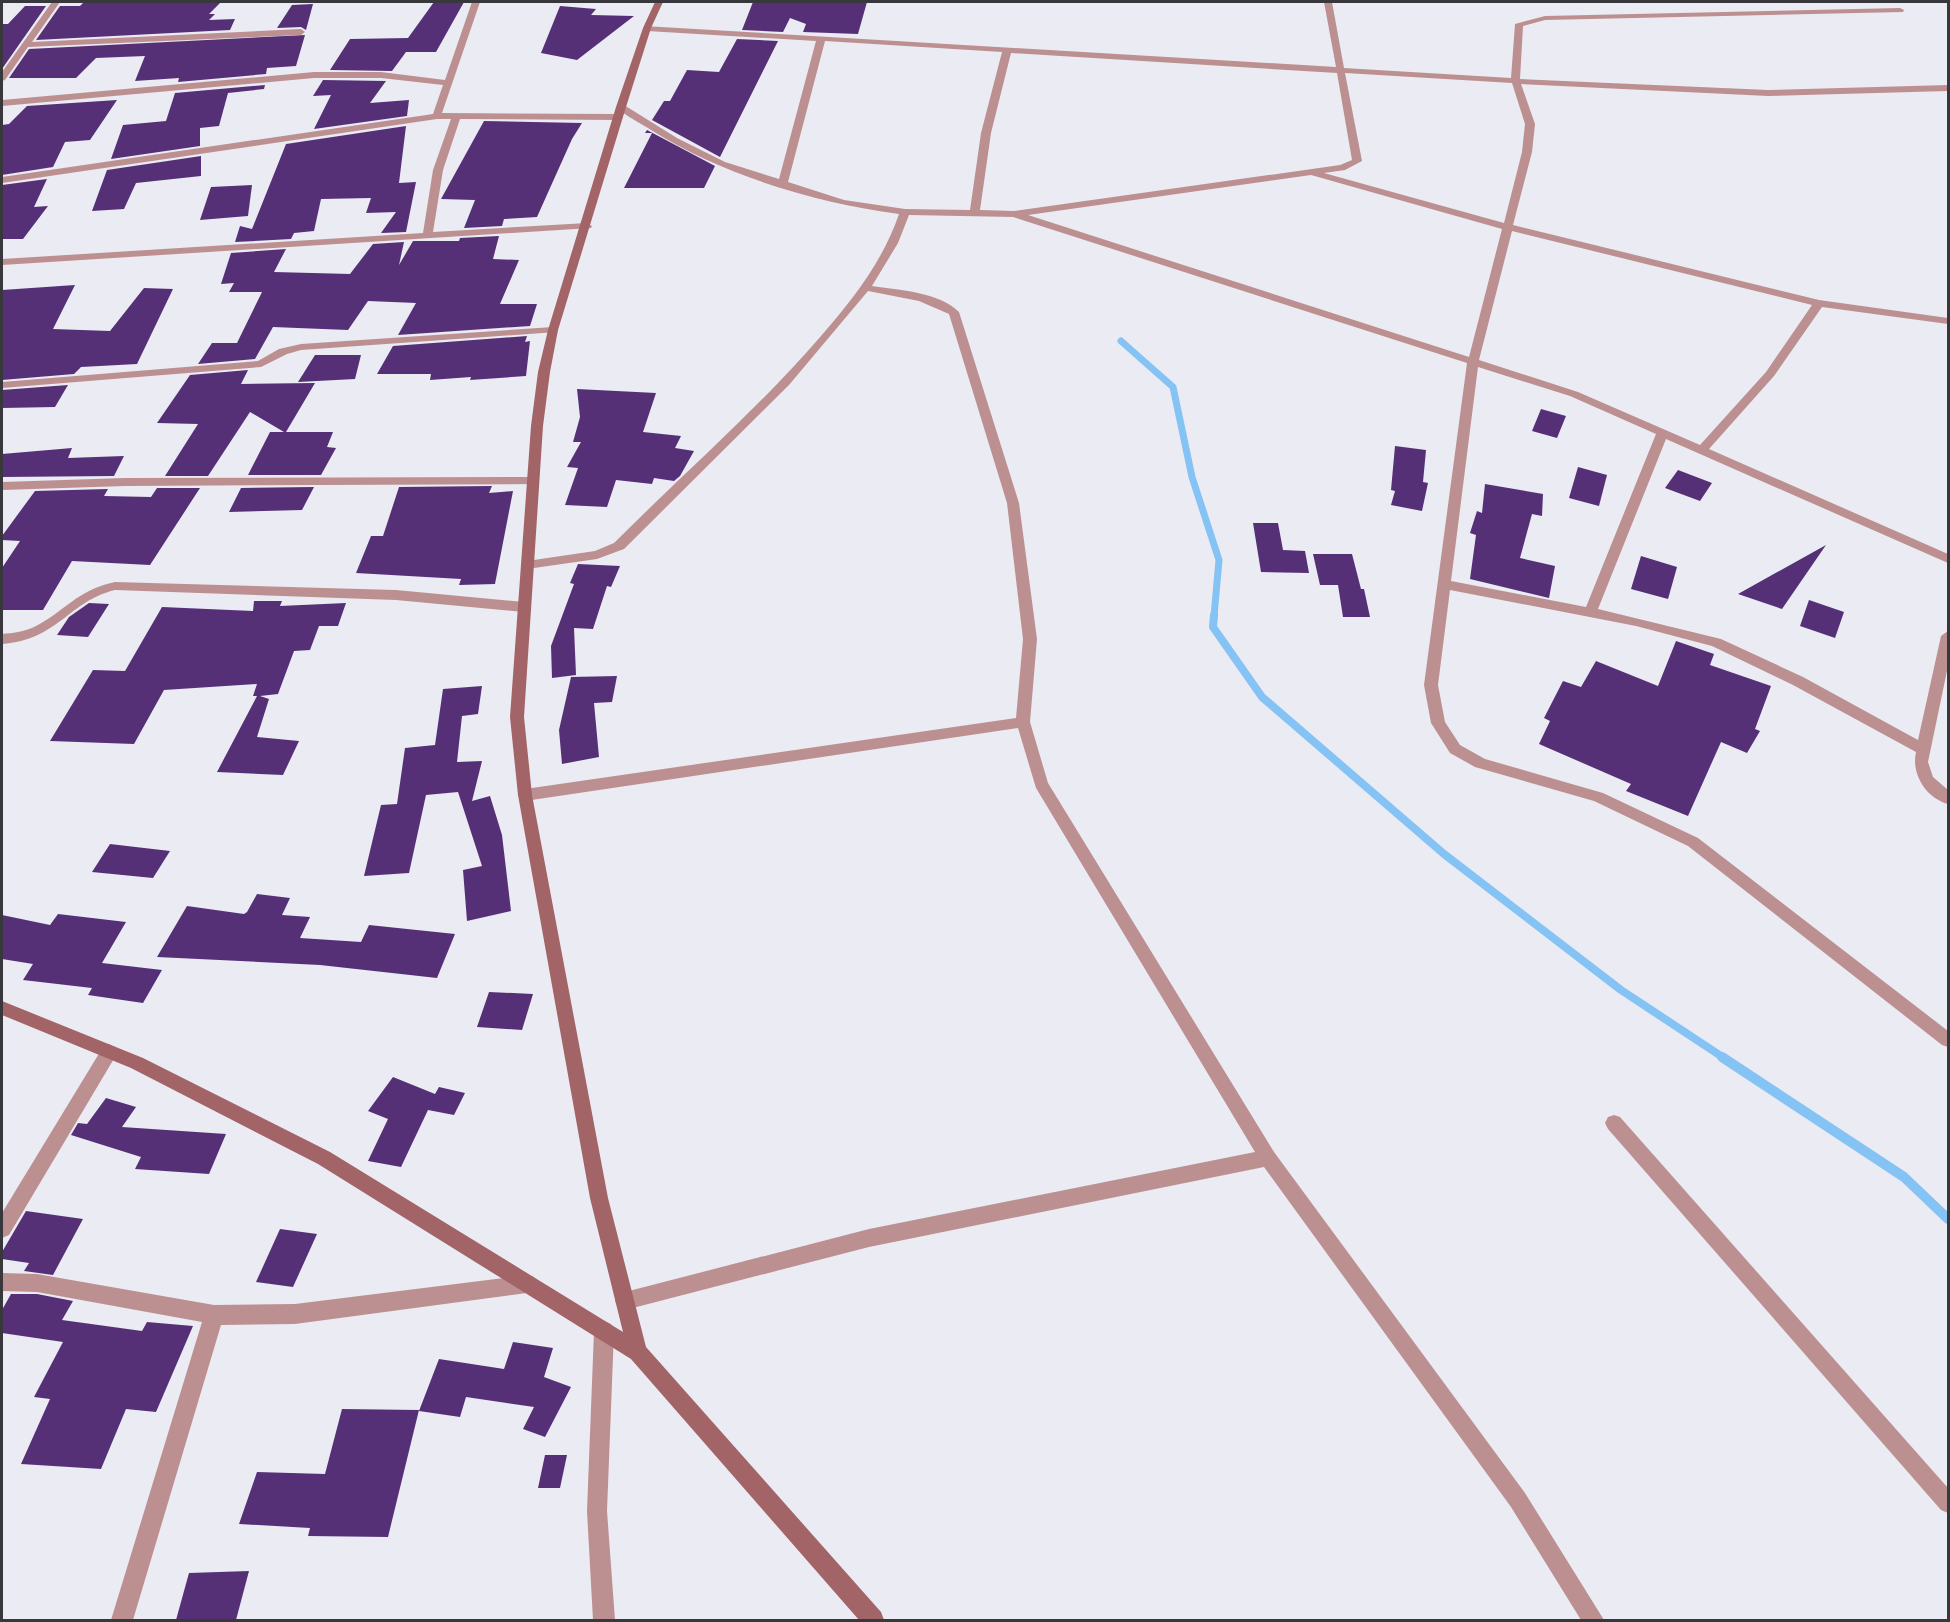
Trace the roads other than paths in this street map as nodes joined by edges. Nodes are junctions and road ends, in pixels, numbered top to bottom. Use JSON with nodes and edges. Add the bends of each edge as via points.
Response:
{"nodes":[{"id":1,"x":56,"y":2,"type":"edge"},
{"id":2,"x":476,"y":2,"type":"edge"},
{"id":3,"x":659,"y":2,"type":"edge"},
{"id":4,"x":1328,"y":2,"type":"edge"},
{"id":5,"x":1900,"y":10,"type":"dead end"},
{"id":6,"x":647,"y":28,"type":"junction"},
{"id":7,"x":301,"y":32,"type":"dead end"},
{"id":8,"x":821,"y":39,"type":"junction"},
{"id":9,"x":25,"y":45,"type":"junction"},
{"id":10,"x":1007,"y":50,"type":"junction"},
{"id":11,"x":1341,"y":72,"type":"junction"},
{"id":12,"x":2,"y":78,"type":"edge"},
{"id":13,"x":1515,"y":80,"type":"junction"},
{"id":14,"x":449,"y":83,"type":"junction"},
{"id":15,"x":1948,"y":88,"type":"edge"},
{"id":16,"x":2,"y":103,"type":"edge"},
{"id":17,"x":620,"y":112,"type":"junction"},
{"id":18,"x":457,"y":115,"type":"junction"},
{"id":19,"x":437,"y":116,"type":"junction"},
{"id":20,"x":1306,"y":172,"type":"junction"},
{"id":21,"x":2,"y":180,"type":"edge"},
{"id":22,"x":783,"y":184,"type":"junction"},
{"id":23,"x":905,"y":212,"type":"junction"},
{"id":24,"x":975,"y":212,"type":"junction"},
{"id":25,"x":1014,"y":214,"type":"junction"},
{"id":26,"x":587,"y":226,"type":"junction"},
{"id":27,"x":1508,"y":227,"type":"junction"},
{"id":28,"x":428,"y":235,"type":"junction"},
{"id":29,"x":2,"y":262,"type":"edge"},
{"id":30,"x":866,"y":288,"type":"junction"},
{"id":31,"x":1819,"y":303,"type":"junction"},
{"id":32,"x":1948,"y":321,"type":"edge"},
{"id":33,"x":553,"y":330,"type":"junction"},
{"id":34,"x":1473,"y":362,"type":"junction"},
{"id":35,"x":2,"y":385,"type":"edge"},
{"id":36,"x":1662,"y":433,"type":"junction"},
{"id":37,"x":1702,"y":450,"type":"junction"},
{"id":38,"x":533,"y":481,"type":"junction"},
{"id":39,"x":2,"y":486,"type":"edge"},
{"id":40,"x":1948,"y":559,"type":"edge"},
{"id":41,"x":527,"y":565,"type":"junction"},
{"id":42,"x":1444,"y":584,"type":"junction"},
{"id":43,"x":524,"y":607,"type":"junction"},
{"id":44,"x":1590,"y":612,"type":"junction"},
{"id":45,"x":1948,"y":636,"type":"edge"},
{"id":46,"x":2,"y":639,"type":"edge"},
{"id":47,"x":1023,"y":723,"type":"junction"},
{"id":48,"x":1924,"y":750,"type":"junction"},
{"id":49,"x":525,"y":795,"type":"junction"},
{"id":50,"x":1948,"y":798,"type":"edge"},
{"id":51,"x":2,"y":1008,"type":"edge"},
{"id":52,"x":1948,"y":1040,"type":"edge"},
{"id":53,"x":109,"y":1052,"type":"junction"},
{"id":54,"x":1614,"y":1124,"type":"dead end"},
{"id":55,"x":1268,"y":1158,"type":"junction"},
{"id":56,"x":2,"y":1228,"type":"edge"},
{"id":57,"x":2,"y":1282,"type":"edge"},
{"id":58,"x":527,"y":1284,"type":"junction"},
{"id":59,"x":625,"y":1301,"type":"junction"},
{"id":60,"x":214,"y":1315,"type":"junction"},
{"id":61,"x":604,"y":1331,"type":"junction"},
{"id":62,"x":638,"y":1352,"type":"junction"},
{"id":63,"x":1948,"y":1503,"type":"edge"},
{"id":64,"x":122,"y":1620,"type":"edge"},
{"id":65,"x":604,"y":1620,"type":"edge"},
{"id":66,"x":873,"y":1620,"type":"edge"},
{"id":67,"x":1593,"y":1620,"type":"edge"}],
"edges":[{"from":1,"to":9,"type":"street"},
{"from":2,"to":14,"type":"street"},
{"from":3,"to":6,"type":"street"},
{"from":4,"to":11,"type":"street"},
{"from":5,"to":13,"type":"street","via":[[1529,19],[1519,24]]},
{"from":6,"to":8,"type":"street"},
{"from":6,"to":17,"type":"street"},
{"from":7,"to":9,"type":"street"},
{"from":8,"to":10,"type":"street"},
{"from":8,"to":22,"type":"street"},
{"from":9,"to":12,"type":"street"},
{"from":10,"to":11,"type":"street"},
{"from":10,"to":24,"type":"street","via":[[986,133]]},
{"from":11,"to":13,"type":"street"},
{"from":11,"to":20,"type":"street","via":[[1357,161],[1342,168]]},
{"from":13,"to":15,"type":"street","via":[[1768,93]]},
{"from":13,"to":27,"type":"street","via":[[1530,124]]},
{"from":14,"to":16,"type":"street","via":[[381,75],[314,75]]},
{"from":14,"to":19,"type":"street"},
{"from":17,"to":18,"type":"street"},
{"from":17,"to":22,"type":"street","via":[[722,164]]},
{"from":17,"to":26,"type":"street"},
{"from":18,"to":19,"type":"street"},
{"from":18,"to":28,"type":"street","via":[[438,170]]},
{"from":19,"to":21,"type":"street"},
{"from":20,"to":25,"type":"street"},
{"from":20,"to":27,"type":"street"},
{"from":22,"to":23,"type":"street","via":[[843,203]]},
{"from":23,"to":24,"type":"street"},
{"from":23,"to":30,"type":"street","via":[[897,236]]},
{"from":24,"to":25,"type":"street"},
{"from":25,"to":34,"type":"street"},
{"from":26,"to":28,"type":"street"},
{"from":26,"to":33,"type":"street"},
{"from":27,"to":31,"type":"street"},
{"from":27,"to":34,"type":"street"},
{"from":28,"to":29,"type":"street"},
{"from":30,"to":41,"type":"street","via":[[801,368],[619,546],[597,555]]},
{"from":30,"to":47,"type":"street","via":[[941,303],[954,312],[1013,503],[1030,639]]},
{"from":31,"to":32,"type":"street"},
{"from":31,"to":37,"type":"street","via":[[1770,374]]},
{"from":33,"to":35,"type":"street","via":[[301,347],[283,351],[261,364]]},
{"from":33,"to":38,"type":"street","via":[[537,426]]},
{"from":34,"to":36,"type":"street","via":[[1574,394]]},
{"from":34,"to":42,"type":"street"},
{"from":36,"to":37,"type":"street"},
{"from":36,"to":44,"type":"street"},
{"from":37,"to":40,"type":"street"},
{"from":38,"to":39,"type":"street"},
{"from":38,"to":41,"type":"street"},
{"from":41,"to":43,"type":"street"},
{"from":42,"to":44,"type":"street"},
{"from":42,"to":52,"type":"street","via":[[1431,685],[1438,723],[1455,749],[1480,763],[1598,797],[1693,842]]},
{"from":43,"to":46,"type":"street","via":[[396,595],[115,586],[101,587],[85,595],[44,630]]},
{"from":43,"to":49,"type":"street","via":[[517,717]]},
{"from":44,"to":48,"type":"street","via":[[1716,642],[1798,681]]},
{"from":45,"to":48,"type":"street"},
{"from":47,"to":49,"type":"street"},
{"from":47,"to":55,"type":"street","via":[[1041,784]]},
{"from":48,"to":50,"type":"street","via":[[1921,762],[1926,780]]},
{"from":49,"to":59,"type":"street","via":[[599,1198]]},
{"from":51,"to":53,"type":"street"},
{"from":53,"to":56,"type":"street"},
{"from":53,"to":58,"type":"street","via":[[324,1158]]},
{"from":54,"to":63,"type":"street"},
{"from":55,"to":59,"type":"street","via":[[869,1238]]},
{"from":55,"to":67,"type":"street","via":[[1518,1500]]},
{"from":57,"to":60,"type":"street","via":[[37,1283]]},
{"from":58,"to":60,"type":"street","via":[[295,1314]]},
{"from":58,"to":61,"type":"street"},
{"from":59,"to":62,"type":"street"},
{"from":60,"to":64,"type":"street"},
{"from":61,"to":62,"type":"street"},
{"from":61,"to":65,"type":"street","via":[[597,1511]]},
{"from":62,"to":66,"type":"street"}]}
